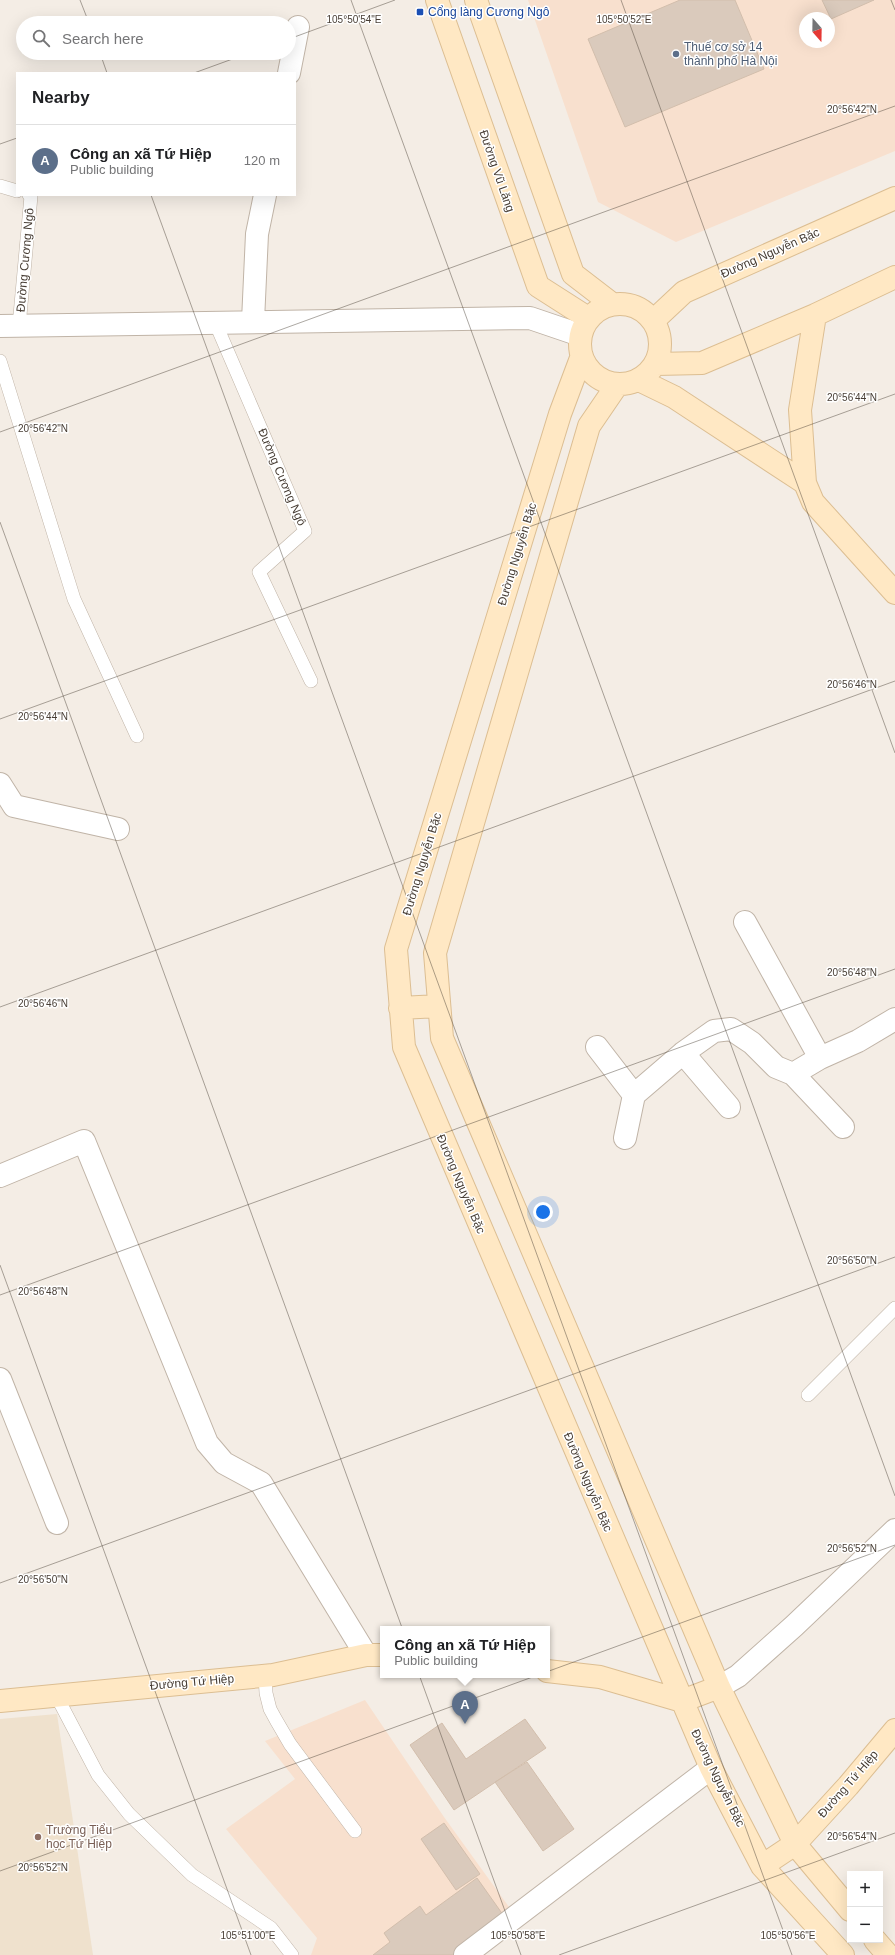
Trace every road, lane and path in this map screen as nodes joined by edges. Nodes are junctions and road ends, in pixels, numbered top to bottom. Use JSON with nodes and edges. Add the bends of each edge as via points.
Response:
{"nodes":[{"id":1,"x":437,"y":0,"type":"edge"},
{"id":2,"x":476,"y":0,"type":"edge"},
{"id":3,"x":298,"y":27,"type":"dead end"},
{"id":4,"x":296,"y":37,"type":"edge"},
{"id":5,"x":292,"y":60,"type":"edge"},
{"id":6,"x":289,"y":72,"type":"edge"},
{"id":7,"x":0,"y":186,"type":"edge"},
{"id":8,"x":16,"y":191,"type":"edge"},
{"id":9,"x":31,"y":196,"type":"edge"},
{"id":10,"x":265,"y":196,"type":"edge"},
{"id":11,"x":895,"y":198,"type":"edge"},
{"id":12,"x":895,"y":277,"type":"edge"},
{"id":13,"x":612,"y":304,"type":"junction"},
{"id":14,"x":815,"y":315,"type":"junction"},
{"id":15,"x":654,"y":321,"type":"junction"},
{"id":16,"x":215,"y":322,"type":"junction"},
{"id":17,"x":253,"y":322,"type":"junction"},
{"id":18,"x":10,"y":326,"type":"edge"},
{"id":19,"x":584,"y":327,"type":"junction"},
{"id":20,"x":582,"y":358,"type":"junction"},
{"id":21,"x":0,"y":361,"type":"edge"},
{"id":22,"x":656,"y":364,"type":"junction"},
{"id":23,"x":639,"y":380,"type":"junction"},
{"id":24,"x":617,"y":385,"type":"junction"},
{"id":25,"x":805,"y":483,"type":"junction"},
{"id":26,"x":892,"y":582,"type":"edge"},
{"id":27,"x":311,"y":681,"type":"dead end"},
{"id":28,"x":136,"y":736,"type":"dead end"},
{"id":29,"x":0,"y":784,"type":"edge"},
{"id":30,"x":118,"y":829,"type":"dead end"},
{"id":31,"x":745,"y":922,"type":"dead end"},
{"id":32,"x":440,"y":1006,"type":"junction"},
{"id":33,"x":400,"y":1008,"type":"junction"},
{"id":34,"x":895,"y":1019,"type":"edge"},
{"id":35,"x":597,"y":1047,"type":"dead end"},
{"id":36,"x":682,"y":1053,"type":"junction"},
{"id":37,"x":820,"y":1058,"type":"junction"},
{"id":38,"x":793,"y":1074,"type":"junction"},
{"id":39,"x":634,"y":1095,"type":"junction"},
{"id":40,"x":729,"y":1107,"type":"dead end"},
{"id":41,"x":843,"y":1127,"type":"dead end"},
{"id":42,"x":625,"y":1138,"type":"dead end"},
{"id":43,"x":0,"y":1176,"type":"edge"},
{"id":44,"x":895,"y":1308,"type":"edge"},
{"id":45,"x":0,"y":1380,"type":"edge"},
{"id":46,"x":808,"y":1395,"type":"dead end"},
{"id":47,"x":57,"y":1523,"type":"dead end"},
{"id":48,"x":895,"y":1530,"type":"edge"},
{"id":49,"x":375,"y":1655,"type":"edge"},
{"id":50,"x":550,"y":1671,"type":"edge"},
{"id":51,"x":265,"y":1675,"type":"junction"},
{"id":52,"x":719,"y":1688,"type":"junction"},
{"id":53,"x":56,"y":1695,"type":"junction"},
{"id":54,"x":0,"y":1701,"type":"edge"},
{"id":55,"x":682,"y":1701,"type":"junction"},
{"id":56,"x":895,"y":1730,"type":"edge"},
{"id":57,"x":711,"y":1768,"type":"junction"},
{"id":58,"x":355,"y":1831,"type":"dead end"},
{"id":59,"x":795,"y":1844,"type":"junction"},
{"id":60,"x":762,"y":1866,"type":"junction"},
{"id":61,"x":848,"y":1907,"type":"edge"},
{"id":62,"x":878,"y":1943,"type":"edge"},
{"id":63,"x":292,"y":1955,"type":"edge"},
{"id":64,"x":464,"y":1955,"type":"edge"},
{"id":65,"x":843,"y":1955,"type":"edge"},
{"id":66,"x":888,"y":1955,"type":"edge"}],
"edges":[{"from":1,"to":19,"type":"main road","name":"Đường Vũ Lăng","via":[[538,286]]},
{"from":2,"to":13,"type":"main road","via":[[573,274]]},
{"from":3,"to":4,"type":"street"},
{"from":5,"to":6,"type":"street"},
{"from":7,"to":8,"type":"lane","name":"Đường Cương Ngô"},
{"from":9,"to":18,"type":"lane","name":"Đường Cương Ngô"},
{"from":10,"to":17,"type":"street","via":[[257,234]]},
{"from":11,"to":15,"type":"main road","name":"Đường Nguyễn Bặc","via":[[684,292]]},
{"from":12,"to":14,"type":"main road"},
{"from":13,"to":15,"type":"main road","via":[[628,304],[642,310]]},
{"from":13,"to":19,"type":"main road","via":[[599,309]]},
{"from":14,"to":22,"type":"main road","via":[[702,363]]},
{"from":14,"to":25,"type":"main road","via":[[800,410]]},
{"from":15,"to":22,"type":"main road","via":[[660,335],[660,350]]},
{"from":16,"to":17,"type":"street","name":"Đường Cương Ngô"},
{"from":16,"to":18,"type":"street","name":"Đường Cương Ngô"},
{"from":16,"to":27,"type":"lane","name":"Đường Cương Ngô","via":[[305,531],[259,572]]},
{"from":17,"to":19,"type":"street","name":"Đường Cương Ngô","via":[[530,318]]},
{"from":19,"to":20,"type":"main road","via":[[579,347]]},
{"from":20,"to":24,"type":"main road","via":[[589,372],[602,381]]},
{"from":20,"to":33,"type":"main road","name":"Đường Nguyễn Bặc","via":[[560,414],[396,949]]},
{"from":21,"to":28,"type":"lane","via":[[74,599]]},
{"from":22,"to":23,"type":"main road"},
{"from":23,"to":24,"type":"main road"},
{"from":23,"to":25,"type":"main road","via":[[674,397]]},
{"from":24,"to":32,"type":"main road","via":[[589,426],[435,954]]},
{"from":25,"to":26,"type":"main road","via":[[814,502]]},
{"from":29,"to":30,"type":"street","via":[[14,806]]},
{"from":31,"to":37,"type":"street"},
{"from":32,"to":33,"type":"main road"},
{"from":32,"to":52,"type":"main road","via":[[442,1038]]},
{"from":33,"to":55,"type":"main road","name":"Đường Nguyễn Bặc","via":[[404,1047]]},
{"from":34,"to":37,"type":"street","via":[[858,1041]]},
{"from":35,"to":39,"type":"street"},
{"from":36,"to":38,"type":"street","via":[[714,1031],[731,1029],[752,1044],[776,1067]]},
{"from":36,"to":39,"type":"street"},
{"from":36,"to":40,"type":"street"},
{"from":37,"to":38,"type":"street"},
{"from":38,"to":41,"type":"street"},
{"from":39,"to":42,"type":"street"},
{"from":43,"to":49,"type":"street","via":[[84,1141],[207,1443],[224,1462],[261,1482]]},
{"from":44,"to":46,"type":"lane"},
{"from":45,"to":47,"type":"street"},
{"from":48,"to":52,"type":"street","via":[[750,1666]]},
{"from":49,"to":51,"type":"main road","name":"Đường Tứ Hiệp"},
{"from":50,"to":55,"type":"main road","via":[[600,1677]]},
{"from":51,"to":53,"type":"main road","name":"Đường Tứ Hiệp"},
{"from":51,"to":58,"type":"lane","via":[[266,1693],[276,1720],[294,1750]]},
{"from":52,"to":55,"type":"main road"},
{"from":52,"to":59,"type":"main road"},
{"from":53,"to":54,"type":"main road","name":"Đường Tứ Hiệp"},
{"from":53,"to":63,"type":"lane","via":[[98,1775],[129,1814],[192,1875],[271,1928]]},
{"from":55,"to":57,"type":"main road","name":"Đường Nguyễn Bặc"},
{"from":56,"to":59,"type":"main road","name":"Đường Tứ Hiệp"},
{"from":57,"to":60,"type":"main road","name":"Đường Nguyễn Bặc"},
{"from":57,"to":64,"type":"street"},
{"from":59,"to":60,"type":"main road","name":"Đường Tứ Hiệp"},
{"from":59,"to":61,"type":"main road"},
{"from":60,"to":65,"type":"main road","name":"Đường Nguyễn Bặc"},
{"from":62,"to":66,"type":"main road"}]}
